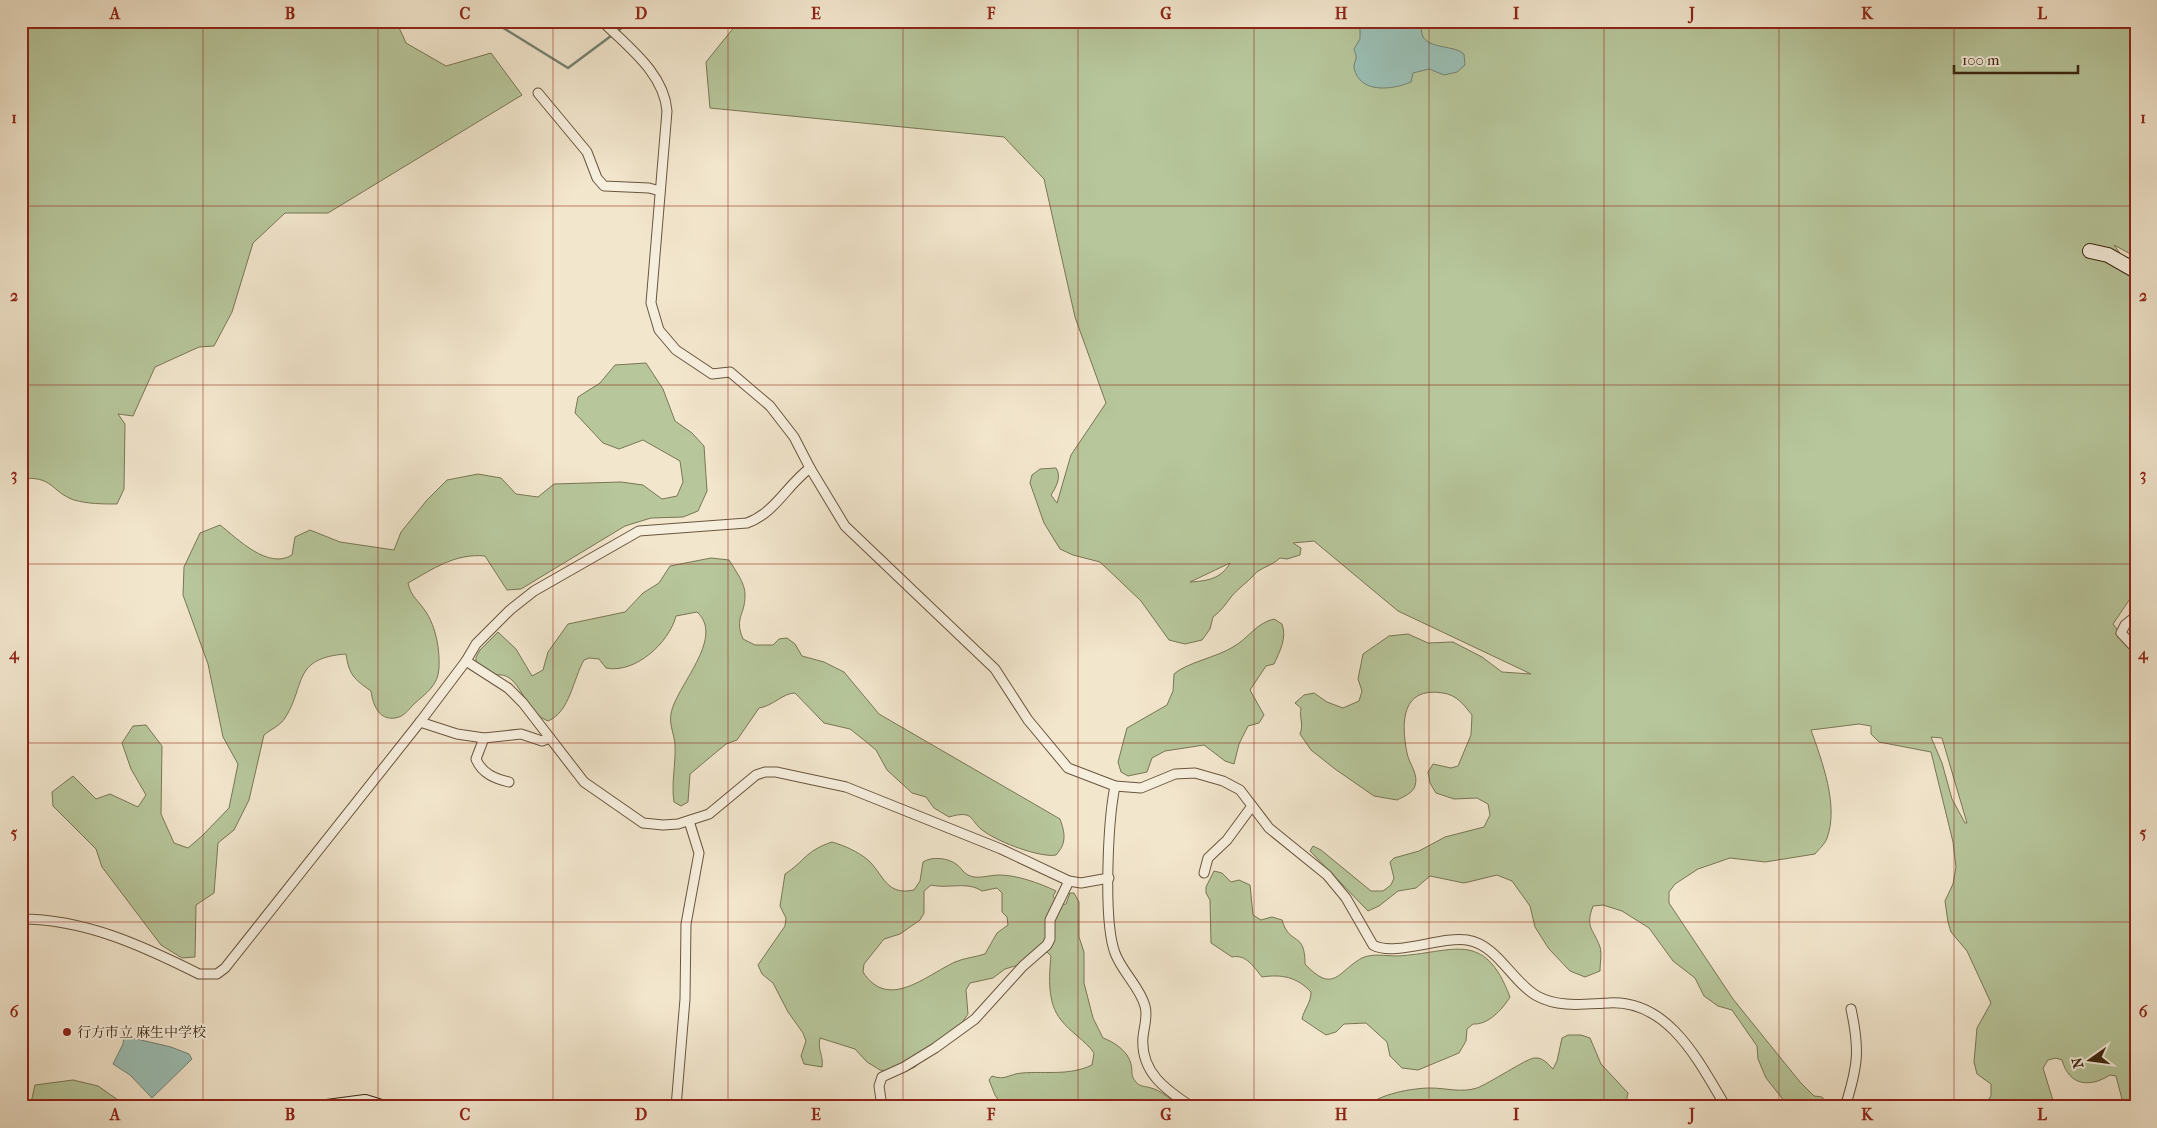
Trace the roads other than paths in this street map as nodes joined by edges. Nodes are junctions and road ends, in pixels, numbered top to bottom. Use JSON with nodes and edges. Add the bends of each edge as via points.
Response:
{"nodes":[{"id":1,"x":602,"y":21,"type":"edge"},
{"id":2,"x":538,"y":92,"type":"dead end"},
{"id":3,"x":660,"y":191,"type":"junction"},
{"id":4,"x":2090,"y":252,"type":"dead end"},
{"id":5,"x":2136,"y":271,"type":"edge"},
{"id":6,"x":810,"y":468,"type":"junction"},
{"id":7,"x":2136,"y":616,"type":"edge"},
{"id":8,"x":2136,"y":649,"type":"edge"},
{"id":9,"x":466,"y":661,"type":"junction"},
{"id":10,"x":420,"y":722,"type":"junction"},
{"id":11,"x":484,"y":738,"type":"junction"},
{"id":12,"x":550,"y":738,"type":"junction"},
{"id":13,"x":510,"y":782,"type":"dead end"},
{"id":14,"x":1115,"y":786,"type":"junction"},
{"id":15,"x":1252,"y":806,"type":"junction"},
{"id":16,"x":689,"y":821,"type":"junction"},
{"id":17,"x":1204,"y":873,"type":"dead end"},
{"id":18,"x":1109,"y":878,"type":"junction"},
{"id":19,"x":1069,"y":881,"type":"junction"},
{"id":20,"x":21,"y":918,"type":"edge"},
{"id":21,"x":1851,"y":1009,"type":"dead end"},
{"id":22,"x":326,"y":1107,"type":"edge"},
{"id":23,"x":381,"y":1107,"type":"edge"},
{"id":24,"x":676,"y":1107,"type":"edge"},
{"id":25,"x":882,"y":1107,"type":"edge"},
{"id":26,"x":1192,"y":1107,"type":"edge"},
{"id":27,"x":1726,"y":1107,"type":"edge"},
{"id":28,"x":1846,"y":1107,"type":"edge"}],
"edges":[{"from":1,"to":3,"type":"street","via":[[651,71],[666,99]]},
{"from":2,"to":3,"type":"street","via":[[587,152],[597,178],[604,186]]},
{"from":3,"to":6,"type":"street","via":[[651,303],[659,330],[676,350],[712,374],[730,372],[746,384],[770,406],[794,437]]},
{"from":4,"to":5,"type":"street","via":[[2108,255]]},
{"from":6,"to":9,"type":"street","via":[[769,511],[755,520],[653,528],[627,537],[534,591],[491,627]]},
{"from":6,"to":14,"type":"street","via":[[846,526],[861,543],[995,669],[1059,760],[1077,773]]},
{"from":7,"to":8,"type":"street","via":[[2125,625],[2122,633]]},
{"from":9,"to":10,"type":"street"},
{"from":9,"to":12,"type":"street","via":[[508,688]]},
{"from":10,"to":11,"type":"street","via":[[457,734]]},
{"from":10,"to":20,"type":"street","via":[[217,974],[199,974],[88,926]]},
{"from":11,"to":12,"type":"street","via":[[521,734],[542,741]]},
{"from":11,"to":13,"type":"street","via":[[476,759],[478,763],[495,779]]},
{"from":12,"to":16,"type":"street","via":[[584,782],[643,823],[663,826]]},
{"from":14,"to":15,"type":"street","via":[[1141,788],[1175,774],[1195,772],[1240,790]]},
{"from":14,"to":18,"type":"street","via":[[1111,804]]},
{"from":15,"to":17,"type":"street","via":[[1227,840],[1208,858]]},
{"from":15,"to":27,"type":"street","via":[[1269,828],[1326,875],[1346,898],[1373,945],[1386,949],[1458,940],[1475,942],[1490,951],[1527,990],[1546,1000],[1568,1005],[1618,1002],[1644,1010],[1664,1022],[1687,1044]]},
{"from":16,"to":19,"type":"street","via":[[709,814],[756,775],[776,772],[846,787],[1001,849]]},
{"from":16,"to":24,"type":"street","via":[[700,853],[686,924],[685,999]]},
{"from":18,"to":19,"type":"street"},
{"from":18,"to":26,"type":"street","via":[[1110,933],[1114,951],[1145,1005],[1142,1046],[1146,1064],[1157,1081]]},
{"from":19,"to":25,"type":"street","via":[[1050,920],[1048,945],[975,1019],[935,1048],[882,1077],[879,1086]]},
{"from":21,"to":28,"type":"street","via":[[1858,1050],[1856,1073]]},
{"from":22,"to":23,"type":"street","via":[[366,1102]]}]}
